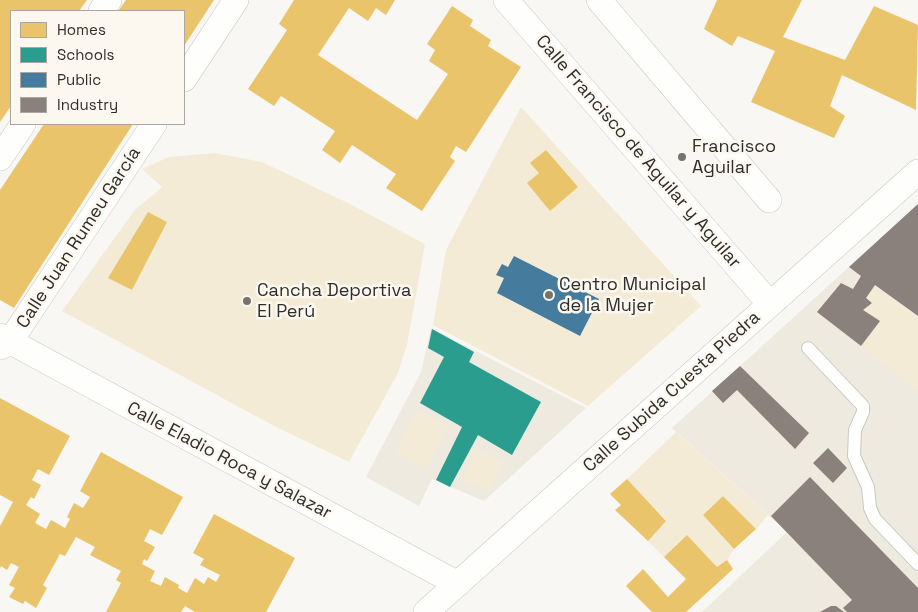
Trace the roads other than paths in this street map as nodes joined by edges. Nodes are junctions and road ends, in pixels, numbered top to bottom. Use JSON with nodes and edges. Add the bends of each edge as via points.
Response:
{"nodes":[{"id":1,"x":236,"y":0,"type":"edge"},
{"id":2,"x":599,"y":0,"type":"edge"},
{"id":3,"x":514,"y":2,"type":"edge"},
{"id":4,"x":185,"y":77,"type":"edge"},
{"id":5,"x":22,"y":125,"type":"edge"},
{"id":6,"x":153,"y":125,"type":"edge"},
{"id":7,"x":0,"y":158,"type":"edge"},
{"id":8,"x":918,"y":172,"type":"edge"},
{"id":9,"x":769,"y":200,"type":"dead end"},
{"id":10,"x":770,"y":304,"type":"junction"},
{"id":11,"x":3,"y":342,"type":"edge"},
{"id":12,"x":808,"y":348,"type":"dead end"},
{"id":13,"x":918,"y":564,"type":"edge"},
{"id":14,"x":458,"y":584,"type":"junction"},
{"id":15,"x":426,"y":612,"type":"edge"}],
"edges":[{"from":1,"to":4,"type":"street"},
{"from":2,"to":9,"type":"street"},
{"from":3,"to":10,"type":"street","name":"Calle Francisco de Aguilar y Aguilar"},
{"from":5,"to":7,"type":"street"},
{"from":6,"to":11,"type":"street","name":"Calle Juan Rumeu García"},
{"from":8,"to":10,"type":"street","name":"Calle Subida Cuesta Piedra"},
{"from":10,"to":14,"type":"street","name":"Calle Subida Cuesta Piedra"},
{"from":11,"to":14,"type":"street","name":"Calle Eladio Roca y Salazar"},
{"from":12,"to":13,"type":"lane","via":[[863,406],[855,430],[854,456],[868,487],[870,508],[875,519]]},
{"from":14,"to":15,"type":"street","name":"Calle Subida Cuesta Piedra"}]}
